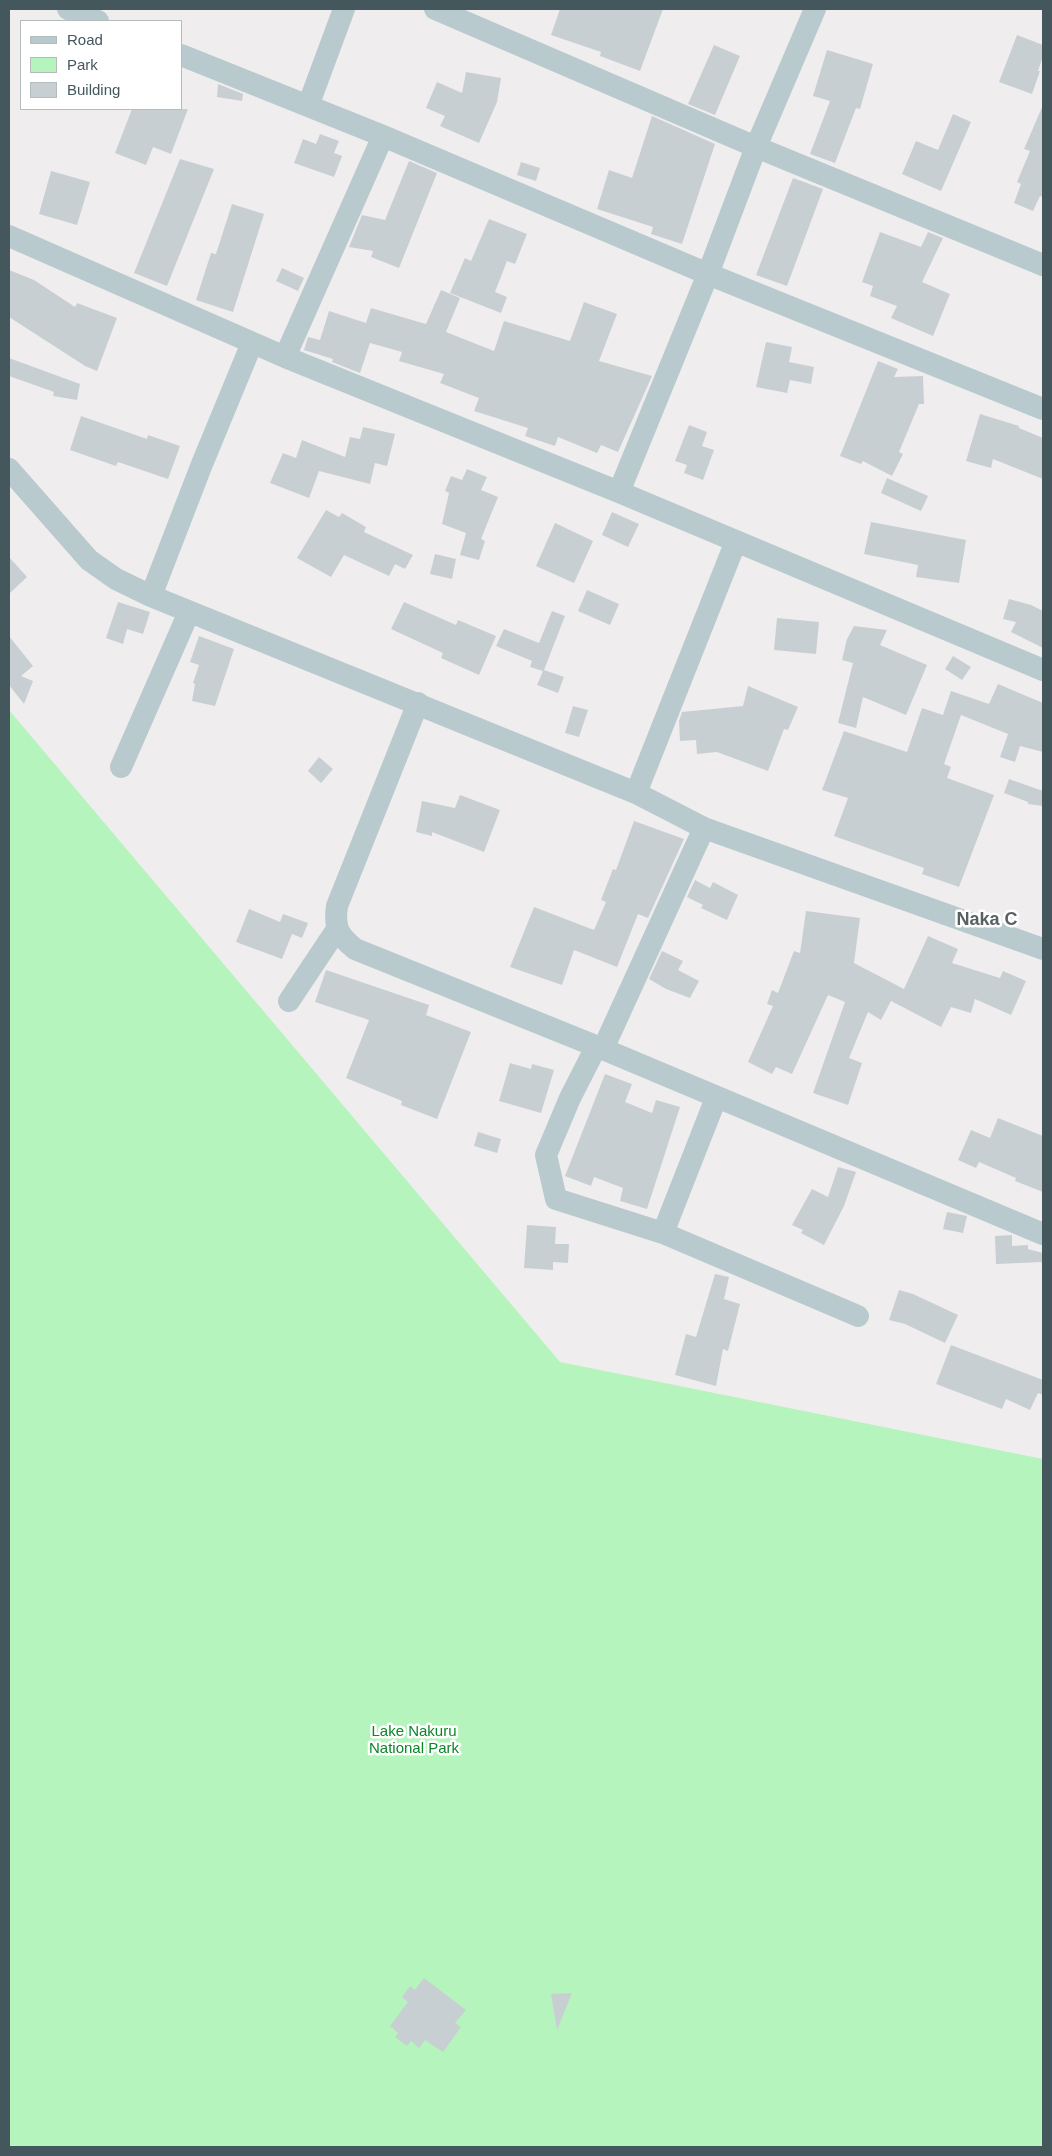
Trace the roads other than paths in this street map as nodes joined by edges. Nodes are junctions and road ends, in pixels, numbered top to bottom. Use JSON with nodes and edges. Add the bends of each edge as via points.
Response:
{"nodes":[{"id":1,"x":68,"y":9,"type":"edge"},
{"id":2,"x":344,"y":9,"type":"edge"},
{"id":3,"x":435,"y":9,"type":"edge"},
{"id":4,"x":815,"y":9,"type":"edge"},
{"id":5,"x":96,"y":20,"type":"edge"},
{"id":6,"x":182,"y":55,"type":"edge"},
{"id":7,"x":308,"y":106,"type":"junction"},
{"id":8,"x":383,"y":136,"type":"junction"},
{"id":9,"x":756,"y":147,"type":"junction"},
{"id":10,"x":9,"y":236,"type":"edge"},
{"id":11,"x":1043,"y":265,"type":"edge"},
{"id":12,"x":708,"y":274,"type":"junction"},
{"id":13,"x":252,"y":342,"type":"junction"},
{"id":14,"x":285,"y":357,"type":"junction"},
{"id":15,"x":1043,"y":409,"type":"edge"},
{"id":16,"x":9,"y":469,"type":"edge"},
{"id":17,"x":619,"y":492,"type":"junction"},
{"id":18,"x":736,"y":540,"type":"junction"},
{"id":19,"x":151,"y":596,"type":"junction"},
{"id":20,"x":189,"y":612,"type":"junction"},
{"id":21,"x":1043,"y":670,"type":"edge"},
{"id":22,"x":418,"y":703,"type":"junction"},
{"id":23,"x":121,"y":767,"type":"dead end"},
{"id":24,"x":636,"y":793,"type":"junction"},
{"id":25,"x":704,"y":828,"type":"junction"},
{"id":26,"x":338,"y":930,"type":"junction"},
{"id":27,"x":1043,"y":949,"type":"edge"},
{"id":28,"x":289,"y":1001,"type":"dead end"},
{"id":29,"x":599,"y":1048,"type":"junction"},
{"id":30,"x":716,"y":1098,"type":"junction"},
{"id":31,"x":663,"y":1233,"type":"junction"},
{"id":32,"x":1043,"y":1234,"type":"edge"},
{"id":33,"x":858,"y":1316,"type":"dead end"}],
"edges":[{"from":1,"to":5,"type":"street"},
{"from":2,"to":7,"type":"street"},
{"from":3,"to":9,"type":"street"},
{"from":4,"to":9,"type":"street"},
{"from":6,"to":7,"type":"street"},
{"from":7,"to":8,"type":"street"},
{"from":8,"to":12,"type":"street"},
{"from":8,"to":14,"type":"street"},
{"from":9,"to":11,"type":"street"},
{"from":9,"to":12,"type":"street"},
{"from":10,"to":13,"type":"street"},
{"from":12,"to":15,"type":"street"},
{"from":12,"to":17,"type":"street"},
{"from":13,"to":14,"type":"street"},
{"from":13,"to":19,"type":"street"},
{"from":14,"to":17,"type":"street"},
{"from":16,"to":19,"type":"street","via":[[89,560],[116,579]]},
{"from":17,"to":18,"type":"street"},
{"from":18,"to":21,"type":"street"},
{"from":18,"to":24,"type":"street"},
{"from":19,"to":20,"type":"street"},
{"from":20,"to":22,"type":"street"},
{"from":20,"to":23,"type":"street"},
{"from":22,"to":24,"type":"street"},
{"from":22,"to":26,"type":"street","via":[[337,906],[335,921]]},
{"from":24,"to":25,"type":"street"},
{"from":25,"to":27,"type":"street"},
{"from":25,"to":29,"type":"street"},
{"from":26,"to":28,"type":"street"},
{"from":26,"to":29,"type":"street","via":[[355,949]]},
{"from":29,"to":30,"type":"street"},
{"from":29,"to":31,"type":"street","via":[[570,1098],[546,1155],[556,1199]]},
{"from":30,"to":31,"type":"street"},
{"from":30,"to":32,"type":"street"},
{"from":31,"to":33,"type":"street"}]}
